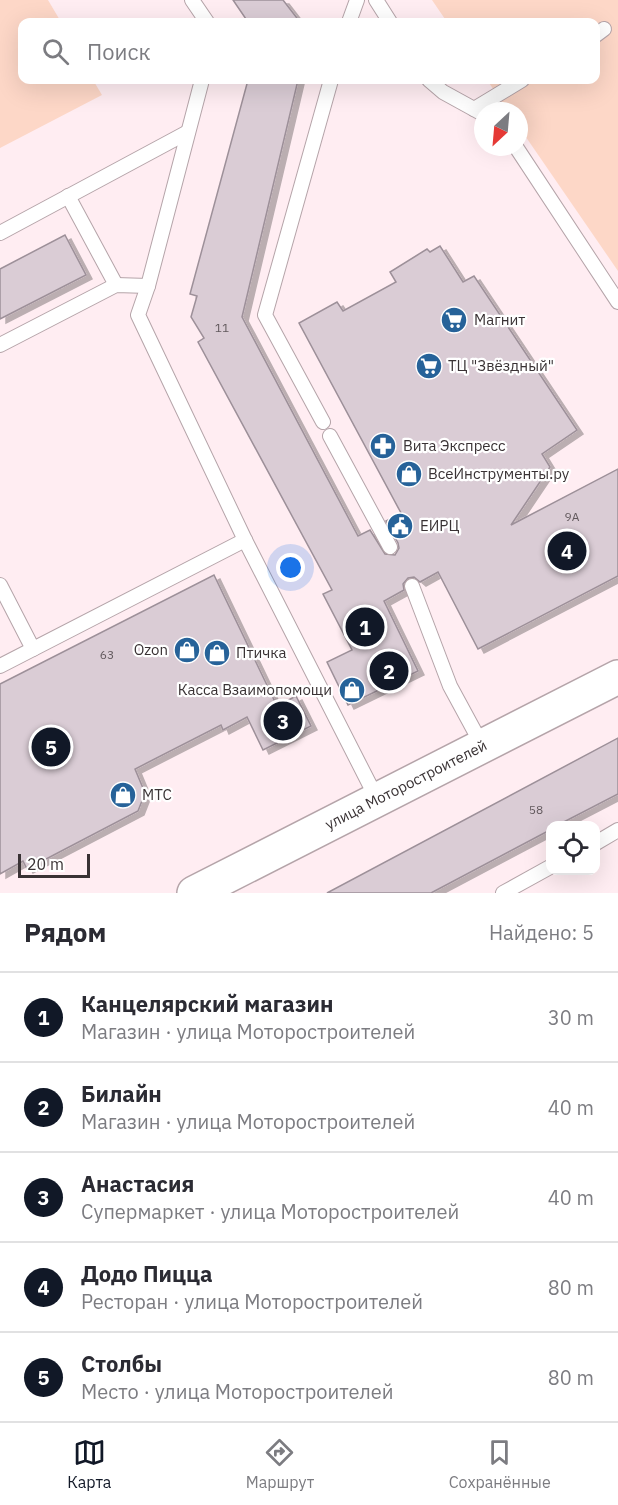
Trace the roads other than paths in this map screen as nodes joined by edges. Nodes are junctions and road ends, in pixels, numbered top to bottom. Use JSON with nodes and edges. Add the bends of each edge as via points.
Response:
{"nodes":[{"id":1,"x":192,"y":0,"type":"edge"},
{"id":2,"x":357,"y":0,"type":"edge"},
{"id":3,"x":376,"y":0,"type":"edge"},
{"id":4,"x":204,"y":18,"type":"edge"},
{"id":5,"x":350,"y":18,"type":"edge"},
{"id":6,"x":387,"y":18,"type":"edge"},
{"id":7,"x":201,"y":84,"type":"edge"},
{"id":8,"x":330,"y":84,"type":"edge"},
{"id":9,"x":434,"y":84,"type":"edge"},
{"id":10,"x":516,"y":84,"type":"edge"},
{"id":11,"x":491,"y":102,"type":"edge"},
{"id":12,"x":474,"y":109,"type":"edge"},
{"id":13,"x":188,"y":132,"type":"junction"},
{"id":14,"x":522,"y":156,"type":"edge"},
{"id":15,"x":68,"y":196,"type":"junction"},
{"id":16,"x":0,"y":233,"type":"edge"},
{"id":17,"x":116,"y":285,"type":"junction"},
{"id":18,"x":148,"y":286,"type":"junction"},
{"id":19,"x":618,"y":302,"type":"edge"},
{"id":20,"x":0,"y":345,"type":"edge"},
{"id":21,"x":323,"y":422,"type":"dead end"},
{"id":22,"x":330,"y":436,"type":"dead end"},
{"id":23,"x":245,"y":540,"type":"junction"},
{"id":24,"x":390,"y":547,"type":"dead end"},
{"id":25,"x":0,"y":585,"type":"edge"},
{"id":26,"x":412,"y":586,"type":"dead end"},
{"id":27,"x":33,"y":649,"type":"junction"},
{"id":28,"x":0,"y":666,"type":"edge"},
{"id":29,"x":616,"y":682,"type":"edge"},
{"id":30,"x":482,"y":746,"type":"junction"},
{"id":31,"x":377,"y":799,"type":"junction"},
{"id":32,"x":618,"y":830,"type":"edge"},
{"id":33,"x":600,"y":841,"type":"edge"},
{"id":34,"x":546,"y":869,"type":"edge"},
{"id":35,"x":194,"y":893,"type":"edge"},
{"id":36,"x":503,"y":893,"type":"edge"}],
"edges":[{"from":1,"to":4,"type":"lane"},
{"from":2,"to":5,"type":"lane"},
{"from":3,"to":6,"type":"lane"},
{"from":7,"to":13,"type":"lane"},
{"from":8,"to":21,"type":"lane","via":[[265,315]]},
{"from":9,"to":12,"type":"lane"},
{"from":10,"to":11,"type":"lane"},
{"from":13,"to":15,"type":"lane"},
{"from":13,"to":18,"type":"lane"},
{"from":14,"to":19,"type":"lane"},
{"from":15,"to":16,"type":"lane"},
{"from":15,"to":17,"type":"lane"},
{"from":17,"to":18,"type":"lane"},
{"from":17,"to":20,"type":"lane"},
{"from":18,"to":23,"type":"lane","via":[[138,315]]},
{"from":22,"to":24,"type":"lane"},
{"from":23,"to":27,"type":"lane"},
{"from":23,"to":31,"type":"lane"},
{"from":25,"to":27,"type":"lane"},
{"from":26,"to":30,"type":"lane","via":[[450,686]]},
{"from":27,"to":28,"type":"lane"},
{"from":29,"to":30,"type":"street","name":"улица Моторостроителей"},
{"from":30,"to":31,"type":"street","name":"улица Моторостроителей"},
{"from":31,"to":35,"type":"street","name":"улица Моторостроителей"},
{"from":32,"to":33,"type":"lane"},
{"from":34,"to":36,"type":"lane"}]}
